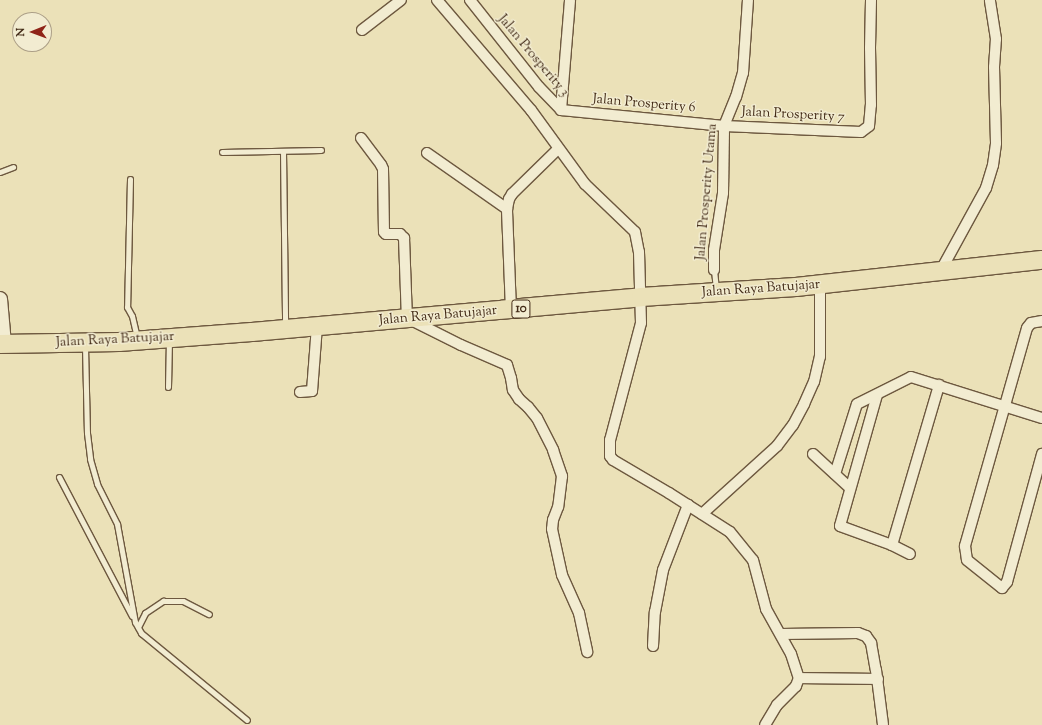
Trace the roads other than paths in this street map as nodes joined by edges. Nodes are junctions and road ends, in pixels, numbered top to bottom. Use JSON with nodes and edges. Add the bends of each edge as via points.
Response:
{"nodes":[{"id":1,"x":401,"y":0,"type":"edge"},
{"id":2,"x":437,"y":0,"type":"edge"},
{"id":3,"x":470,"y":0,"type":"edge"},
{"id":4,"x":570,"y":0,"type":"edge"},
{"id":5,"x":748,"y":0,"type":"edge"},
{"id":6,"x":872,"y":0,"type":"edge"},
{"id":7,"x":990,"y":0,"type":"edge"},
{"id":8,"x":362,"y":30,"type":"dead end"},
{"id":9,"x":561,"y":110,"type":"junction"},
{"id":10,"x":724,"y":126,"type":"junction"},
{"id":11,"x":361,"y":138,"type":"dead end"},
{"id":12,"x":558,"y":149,"type":"junction"},
{"id":13,"x":321,"y":150,"type":"dead end"},
{"id":14,"x":283,"y":151,"type":"junction"},
{"id":15,"x":222,"y":152,"type":"dead end"},
{"id":16,"x":427,"y":153,"type":"dead end"},
{"id":17,"x":13,"y":167,"type":"dead end"},
{"id":18,"x":0,"y":172,"type":"edge"},
{"id":19,"x":130,"y":179,"type":"dead end"},
{"id":20,"x":507,"y":210,"type":"junction"},
{"id":21,"x":1042,"y":260,"type":"edge"},
{"id":22,"x":714,"y":270,"type":"joint"},
{"id":23,"x":940,"y":272,"type":"junction"},
{"id":24,"x":820,"y":285,"type":"junction"},
{"id":25,"x":716,"y":292,"type":"junction"},
{"id":26,"x":641,"y":297,"type":"junction"},
{"id":27,"x":0,"y":299,"type":"edge"},
{"id":28,"x":511,"y":310,"type":"junction"},
{"id":29,"x":407,"y":318,"type":"junction"},
{"id":30,"x":1042,"y":321,"type":"edge"},
{"id":31,"x":317,"y":326,"type":"junction"},
{"id":32,"x":285,"y":329,"type":"junction"},
{"id":33,"x":169,"y":338,"type":"junction"},
{"id":34,"x":137,"y":341,"type":"junction"},
{"id":35,"x":85,"y":343,"type":"junction"},
{"id":36,"x":2,"y":344,"type":"edge"},
{"id":37,"x":939,"y":385,"type":"junction"},
{"id":38,"x":168,"y":387,"type":"dead end"},
{"id":39,"x":300,"y":392,"type":"dead end"},
{"id":40,"x":877,"y":395,"type":"junction"},
{"id":41,"x":1004,"y":405,"type":"junction"},
{"id":42,"x":1042,"y":418,"type":"edge"},
{"id":43,"x":814,"y":454,"type":"dead end"},
{"id":44,"x":1042,"y":454,"type":"edge"},
{"id":45,"x":835,"y":474,"type":"junction"},
{"id":46,"x":60,"y":476,"type":"dead end"},
{"id":47,"x":850,"y":488,"type":"junction"},
{"id":48,"x":688,"y":505,"type":"junction"},
{"id":49,"x":702,"y":514,"type":"junction"},
{"id":50,"x":892,"y":545,"type":"junction"},
{"id":51,"x":910,"y":554,"type":"dead end"},
{"id":52,"x":209,"y":614,"type":"dead end"},
{"id":53,"x":137,"y":624,"type":"junction"},
{"id":54,"x":781,"y":634,"type":"junction"},
{"id":55,"x":652,"y":646,"type":"dead end"},
{"id":56,"x":587,"y":652,"type":"dead end"},
{"id":57,"x":799,"y":678,"type":"junction"},
{"id":58,"x":878,"y":679,"type":"junction"},
{"id":59,"x":246,"y":720,"type":"dead end"},
{"id":60,"x":765,"y":725,"type":"edge"},
{"id":61,"x":883,"y":725,"type":"edge"}],
"edges":[{"from":1,"to":8,"type":"street"},
{"from":2,"to":12,"type":"street","via":[[531,110]]},
{"from":3,"to":9,"type":"street","name":"Jalan Prosperity 3","via":[[539,87]]},
{"from":4,"to":9,"type":"street"},
{"from":5,"to":10,"type":"street","name":"Jalan Prosperity Utama","via":[[743,73]]},
{"from":6,"to":10,"type":"street","name":"Jalan Prosperity 7","via":[[869,126],[861,132]]},
{"from":7,"to":23,"type":"street","via":[[996,39],[996,143],[993,165],[986,188]]},
{"from":9,"to":10,"type":"street","name":"Jalan Prosperity 6"},
{"from":10,"to":22,"type":"street","name":"Jalan Prosperity Utama","via":[[723,193],[714,250]]},
{"from":11,"to":29,"type":"street","via":[[382,164],[384,232],[400,234],[404,238]]},
{"from":12,"to":20,"type":"street","via":[[512,194]]},
{"from":12,"to":26,"type":"street","via":[[585,184],[635,232],[639,252]]},
{"from":13,"to":14,"type":"lane"},
{"from":14,"to":15,"type":"lane"},
{"from":14,"to":32,"type":"lane"},
{"from":16,"to":20,"type":"street"},
{"from":17,"to":18,"type":"lane"},
{"from":19,"to":34,"type":"lane","via":[[126,306],[132,316]]},
{"from":20,"to":28,"type":"street"},
{"from":21,"to":23,"type":"highway","name":"Jalan Raya Batujajar","number":"10"},
{"from":22,"to":25,"type":"lane"},
{"from":23,"to":24,"type":"highway","name":"Jalan Raya Batujajar","number":"10"},
{"from":24,"to":25,"type":"highway","name":"Jalan Raya Batujajar","number":"10"},
{"from":24,"to":49,"type":"street","via":[[820,357],[814,382],[804,404],[793,425],[777,446]]},
{"from":25,"to":26,"type":"highway","name":"Jalan Raya Batujajar","number":"10"},
{"from":26,"to":28,"type":"highway","name":"Jalan Raya Batujajar","number":"10"},
{"from":26,"to":48,"type":"street","via":[[641,323],[610,440],[610,456]]},
{"from":27,"to":36,"type":"street"},
{"from":28,"to":29,"type":"highway","name":"Jalan Raya Batujajar","number":"10"},
{"from":29,"to":31,"type":"highway","name":"Jalan Raya Batujajar","number":"10"},
{"from":29,"to":56,"type":"street","via":[[507,365],[513,390],[537,418],[562,475],[552,529],[562,575],[579,613]]},
{"from":30,"to":41,"type":"street","via":[[1031,323],[1027,328]]},
{"from":31,"to":32,"type":"highway","name":"Jalan Raya Batujajar","number":"10"},
{"from":31,"to":39,"type":"street","via":[[312,391]]},
{"from":32,"to":33,"type":"highway","name":"Jalan Raya Batujajar","number":"10"},
{"from":33,"to":34,"type":"highway","name":"Jalan Raya Batujajar","number":"10"},
{"from":33,"to":38,"type":"lane"},
{"from":34,"to":35,"type":"highway","name":"Jalan Raya Batujajar","number":"10"},
{"from":35,"to":36,"type":"highway","name":"Jalan Raya Batujajar","number":"10"},
{"from":35,"to":53,"type":"lane","via":[[90,459],[97,484],[116,524]]},
{"from":37,"to":40,"type":"street","via":[[913,376]]},
{"from":37,"to":41,"type":"street"},
{"from":37,"to":50,"type":"street"},
{"from":40,"to":45,"type":"street","via":[[856,404]]},
{"from":40,"to":47,"type":"street"},
{"from":41,"to":42,"type":"street"},
{"from":41,"to":44,"type":"street","via":[[965,546],[967,560],[1002,588],[1007,582]]},
{"from":43,"to":45,"type":"street"},
{"from":45,"to":47,"type":"street"},
{"from":46,"to":53,"type":"lane"},
{"from":47,"to":50,"type":"street","via":[[840,527]]},
{"from":48,"to":49,"type":"street"},
{"from":48,"to":55,"type":"street","via":[[663,570]]},
{"from":49,"to":54,"type":"street","via":[[730,532],[753,560],[766,609]]},
{"from":50,"to":51,"type":"street"},
{"from":52,"to":53,"type":"lane","via":[[183,601],[163,601],[144,613]]},
{"from":53,"to":59,"type":"lane","via":[[141,633]]},
{"from":54,"to":57,"type":"street"},
{"from":54,"to":58,"type":"street","via":[[864,634],[871,643]]},
{"from":57,"to":58,"type":"street"},
{"from":57,"to":60,"type":"street","via":[[796,686],[777,705]]},
{"from":58,"to":61,"type":"street"}]}
